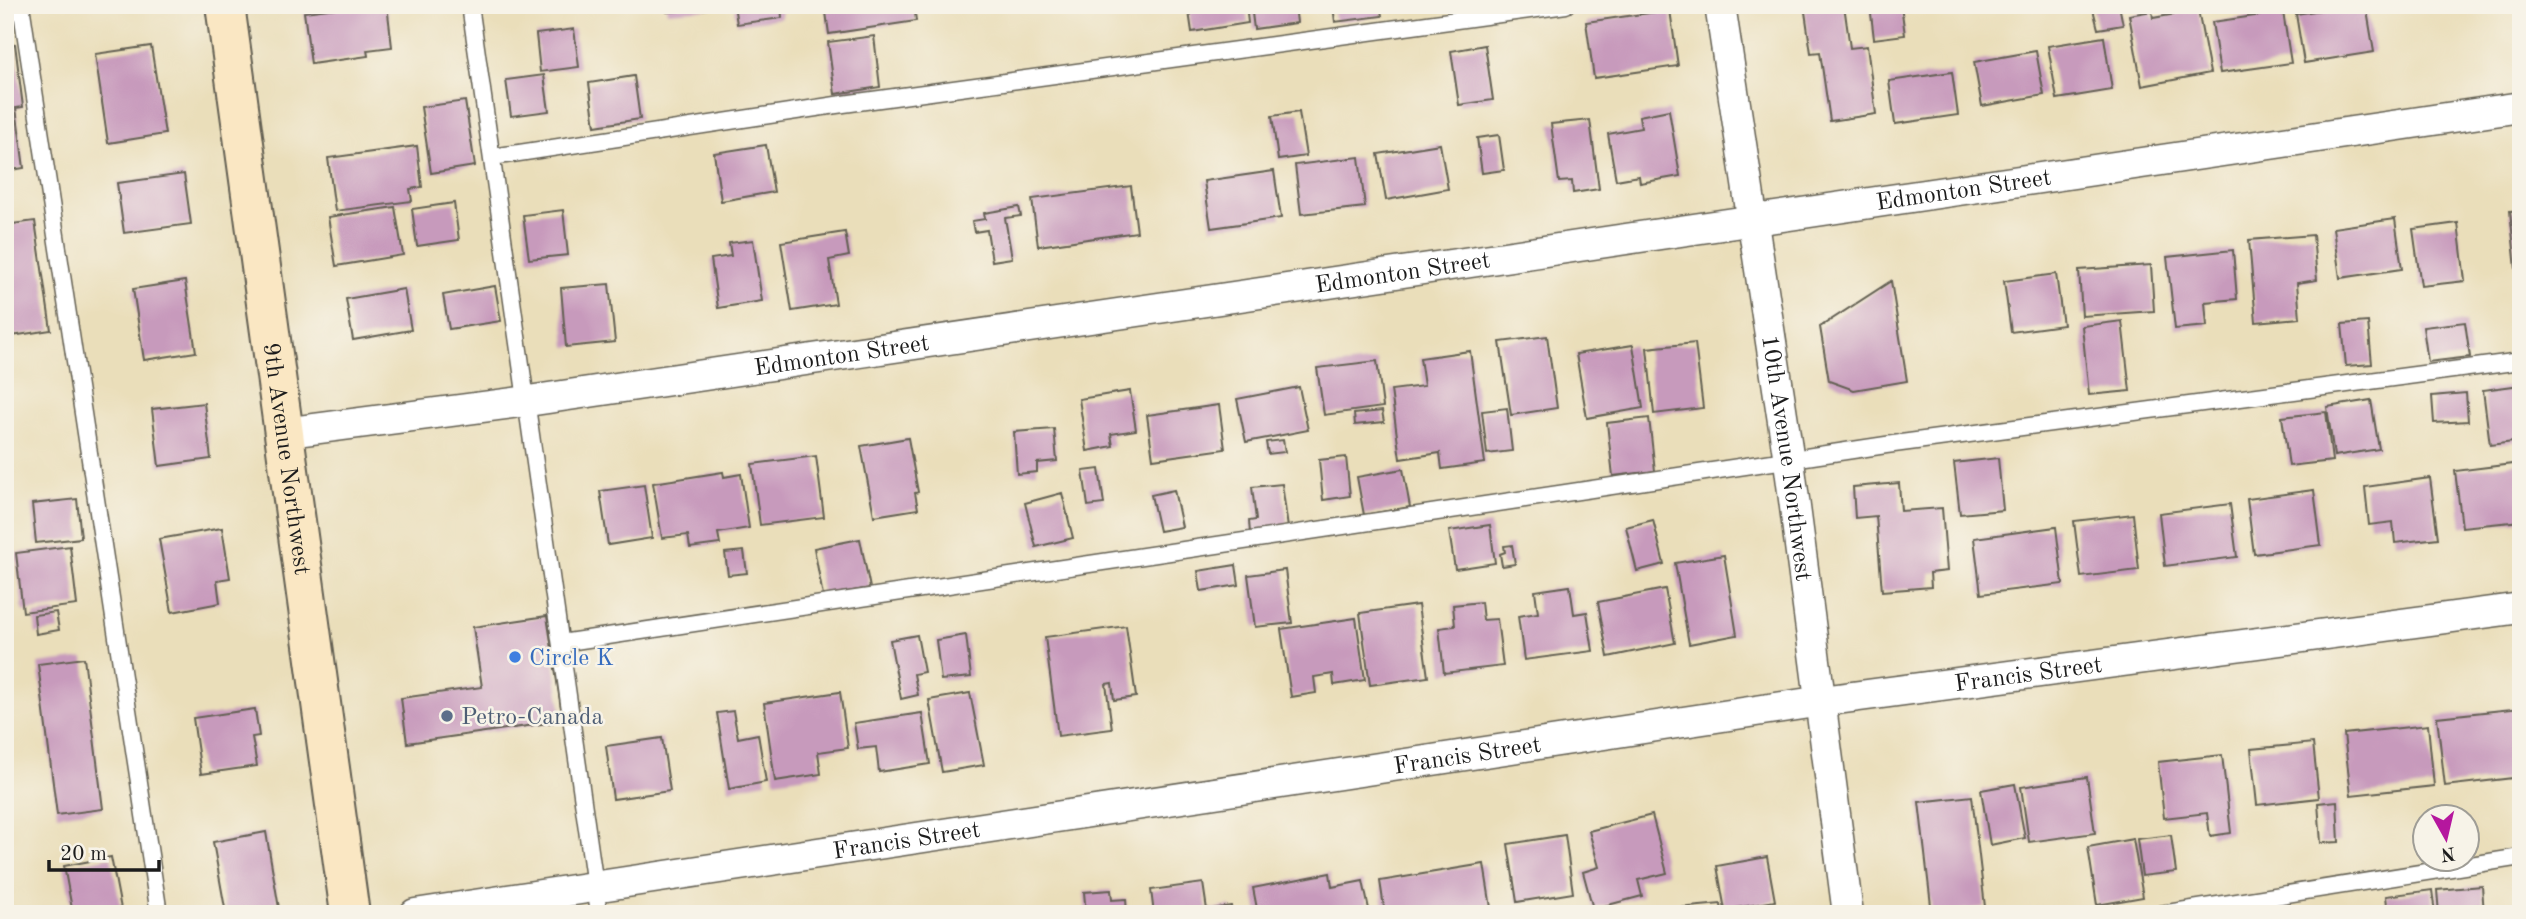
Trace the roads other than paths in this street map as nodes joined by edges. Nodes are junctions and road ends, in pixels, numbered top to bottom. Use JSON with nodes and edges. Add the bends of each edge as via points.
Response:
{"nodes":[{"id":1,"x":21,"y":5,"type":"edge"},
{"id":2,"x":225,"y":5,"type":"edge"},
{"id":3,"x":470,"y":5,"type":"edge"},
{"id":4,"x":1566,"y":5,"type":"edge"},
{"id":5,"x":1720,"y":5,"type":"edge"},
{"id":6,"x":2521,"y":107,"type":"edge"},
{"id":7,"x":492,"y":157,"type":"junction"},
{"id":8,"x":1754,"y":220,"type":"junction"},
{"id":9,"x":2521,"y":361,"type":"edge"},
{"id":10,"x":528,"y":401,"type":"junction"},
{"id":11,"x":282,"y":433,"type":"junction"},
{"id":12,"x":1789,"y":461,"type":"junction"},
{"id":13,"x":2521,"y":608,"type":"edge"},
{"id":14,"x":561,"y":643,"type":"junction"},
{"id":15,"x":1822,"y":701,"type":"junction"},
{"id":16,"x":2521,"y":857,"type":"edge"},
{"id":17,"x":597,"y":900,"type":"edge"},
{"id":18,"x":159,"y":914,"type":"edge"},
{"id":19,"x":350,"y":914,"type":"edge"},
{"id":20,"x":415,"y":914,"type":"edge"},
{"id":21,"x":1848,"y":914,"type":"edge"},
{"id":22,"x":2161,"y":914,"type":"edge"}],
"edges":[{"from":1,"to":18,"type":"lane"},
{"from":2,"to":11,"type":"main road","name":"9th Avenue Northwest"},
{"from":3,"to":7,"type":"lane"},
{"from":4,"to":7,"type":"lane"},
{"from":5,"to":8,"type":"street","name":"10th Avenue Northwest"},
{"from":6,"to":8,"type":"street","name":"Edmonton Street"},
{"from":7,"to":10,"type":"lane"},
{"from":8,"to":10,"type":"street","name":"Edmonton Street"},
{"from":8,"to":12,"type":"street","name":"10th Avenue Northwest"},
{"from":9,"to":12,"type":"lane"},
{"from":10,"to":11,"type":"street","name":"Edmonton Street"},
{"from":10,"to":14,"type":"lane"},
{"from":11,"to":19,"type":"main road","name":"9th Avenue Northwest"},
{"from":12,"to":14,"type":"lane"},
{"from":12,"to":15,"type":"street","name":"10th Avenue Northwest"},
{"from":13,"to":15,"type":"street","name":"Francis Street"},
{"from":14,"to":17,"type":"lane"},
{"from":15,"to":17,"type":"street","name":"Francis Street"},
{"from":15,"to":21,"type":"street","name":"10th Avenue Northwest"},
{"from":16,"to":22,"type":"lane"},
{"from":17,"to":20,"type":"street","name":"Francis Street"}]}
